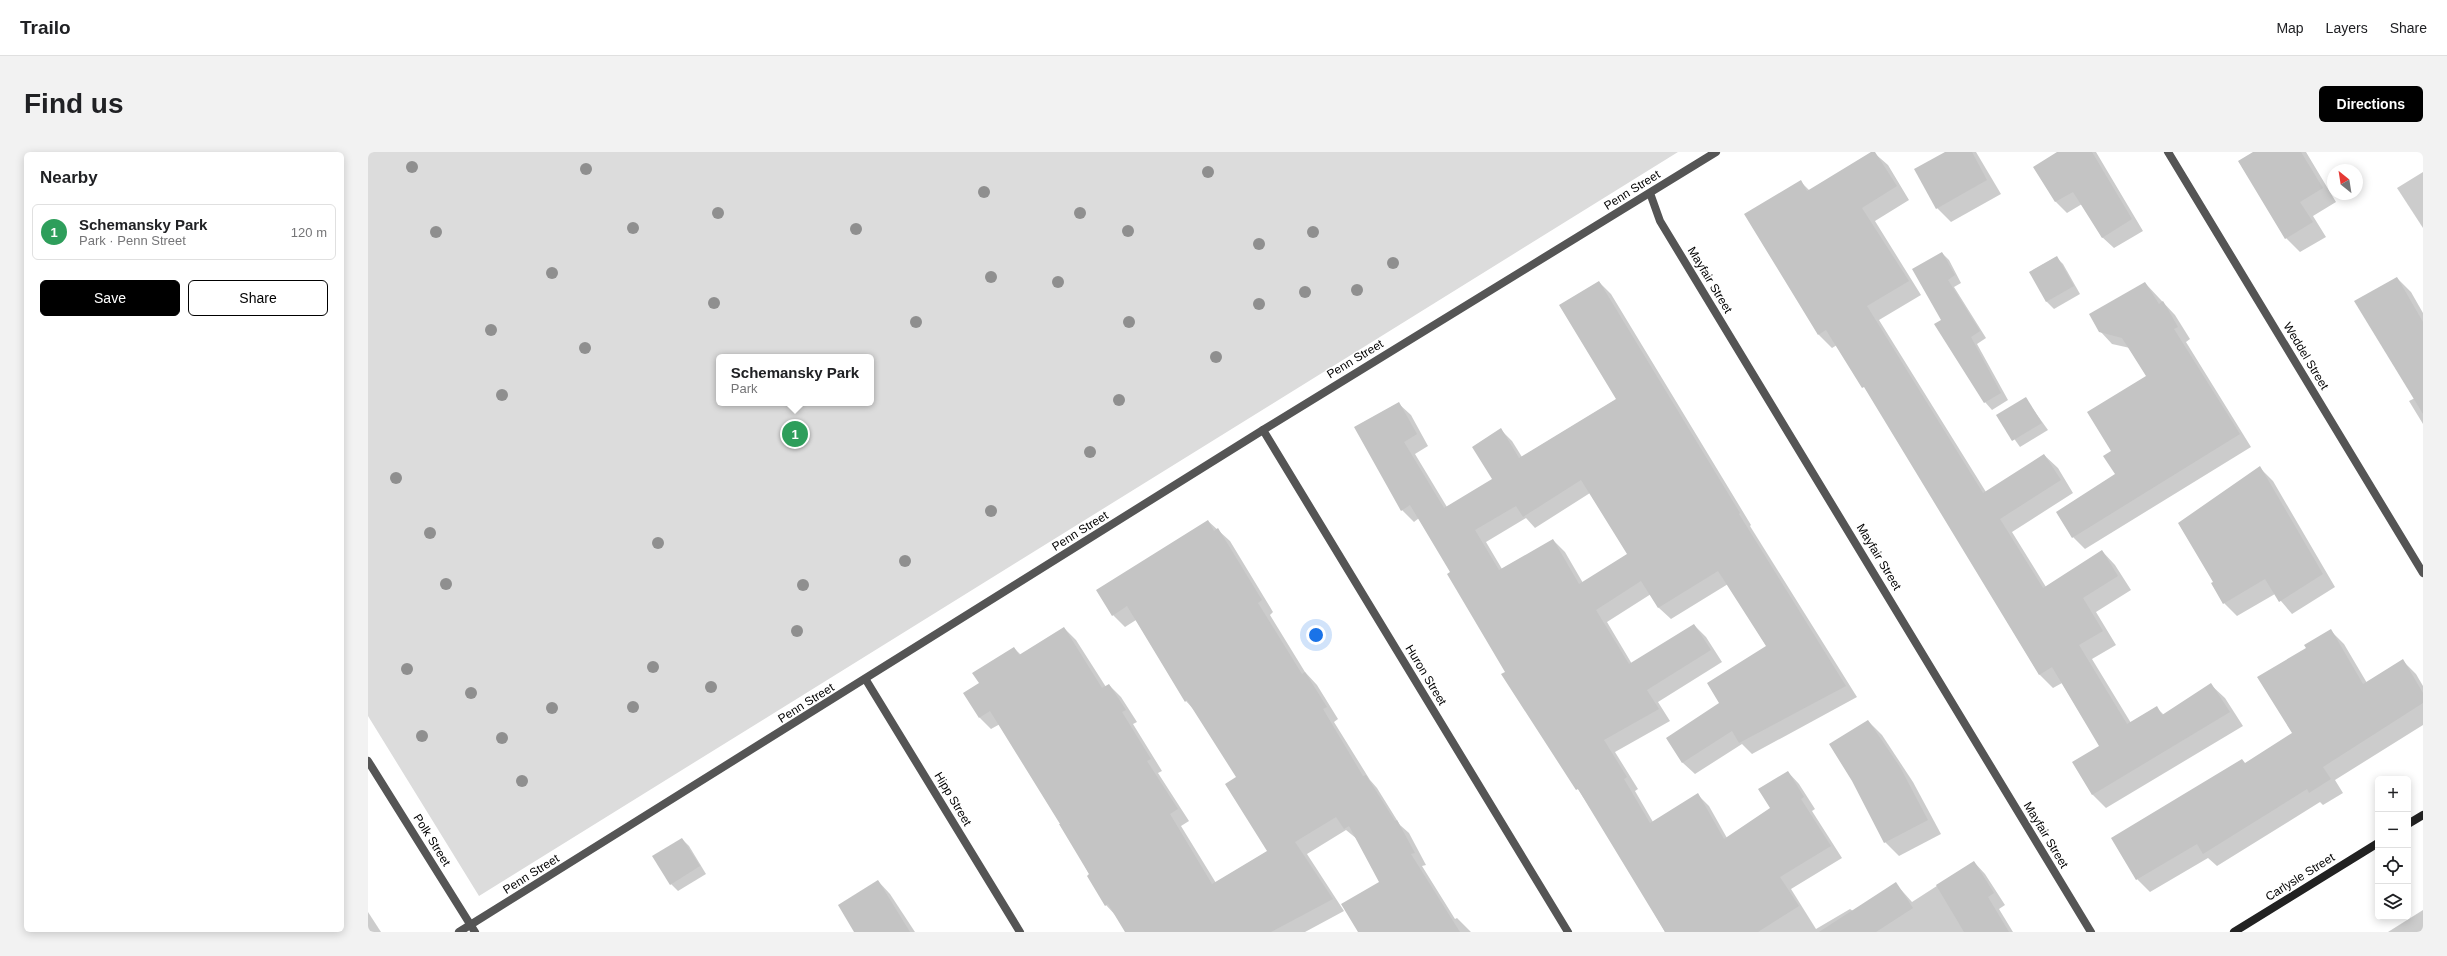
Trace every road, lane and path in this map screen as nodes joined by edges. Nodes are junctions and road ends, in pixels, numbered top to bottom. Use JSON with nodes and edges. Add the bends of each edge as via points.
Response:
{"nodes":[{"id":1,"x":1716,"y":152,"type":"edge"},
{"id":2,"x":2168,"y":152,"type":"edge"},
{"id":3,"x":1650,"y":193,"type":"junction"},
{"id":4,"x":1263,"y":430,"type":"junction"},
{"id":5,"x":2423,"y":573,"type":"edge"},
{"id":6,"x":866,"y":680,"type":"junction"},
{"id":7,"x":368,"y":761,"type":"edge"},
{"id":8,"x":2423,"y":815,"type":"edge"},
{"id":9,"x":2411,"y":822,"type":"edge"},
{"id":10,"x":2375,"y":845,"type":"edge"},
{"id":11,"x":473,"y":928,"type":"edge"},
{"id":12,"x":459,"y":932,"type":"edge"},
{"id":13,"x":1020,"y":932,"type":"edge"},
{"id":14,"x":1568,"y":932,"type":"edge"},
{"id":15,"x":2091,"y":932,"type":"edge"},
{"id":16,"x":2234,"y":932,"type":"edge"}],
"edges":[{"from":1,"to":3,"type":"street","name":"Penn Street"},
{"from":2,"to":5,"type":"street","name":"Weddel Street"},
{"from":3,"to":4,"type":"street","name":"Penn Street"},
{"from":3,"to":15,"type":"street","name":"Mayfair Street","via":[[1660,221]]},
{"from":4,"to":6,"type":"street","name":"Penn Street"},
{"from":4,"to":14,"type":"street","name":"Huron Street"},
{"from":6,"to":11,"type":"street","name":"Penn Street"},
{"from":6,"to":13,"type":"street","name":"Hipp Street"},
{"from":7,"to":11,"type":"street","name":"Polk Street"},
{"from":8,"to":9,"type":"street"},
{"from":10,"to":16,"type":"street","name":"Carlysle Street"},
{"from":11,"to":12,"type":"street","name":"Penn Street"}]}
